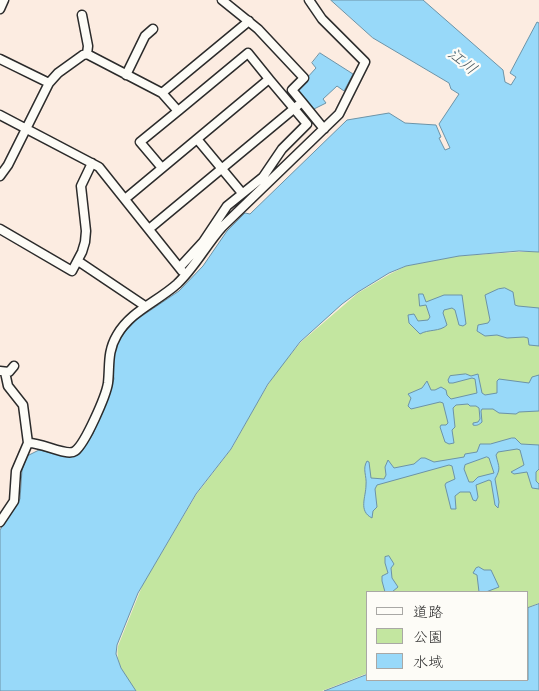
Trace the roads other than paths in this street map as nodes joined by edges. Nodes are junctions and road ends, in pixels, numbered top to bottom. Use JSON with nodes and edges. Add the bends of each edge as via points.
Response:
{"nodes":[{"id":1,"x":4,"y":0,"type":"edge"},
{"id":2,"x":222,"y":0,"type":"edge"},
{"id":3,"x":309,"y":0,"type":"edge"},
{"id":4,"x":0,"y":9,"type":"edge"},
{"id":5,"x":82,"y":15,"type":"dead end"},
{"id":6,"x":249,"y":21,"type":"junction"},
{"id":7,"x":153,"y":29,"type":"dead end"},
{"id":8,"x":86,"y":54,"type":"junction"},
{"id":9,"x":0,"y":59,"type":"edge"},
{"id":10,"x":126,"y":74,"type":"junction"},
{"id":11,"x":269,"y":79,"type":"junction"},
{"id":12,"x":49,"y":83,"type":"junction"},
{"id":13,"x":162,"y":93,"type":"junction"},
{"id":14,"x":302,"y":102,"type":"junction"},
{"id":15,"x":293,"y":108,"type":"junction"},
{"id":16,"x":178,"y":111,"type":"junction"},
{"id":17,"x":0,"y":115,"type":"edge"},
{"id":18,"x":324,"y":128,"type":"junction"},
{"id":19,"x":27,"y":129,"type":"junction"},
{"id":20,"x":197,"y":139,"type":"junction"},
{"id":21,"x":92,"y":163,"type":"junction"},
{"id":22,"x":162,"y":168,"type":"junction"},
{"id":23,"x":222,"y":168,"type":"junction"},
{"id":24,"x":0,"y":176,"type":"edge"},
{"id":25,"x":242,"y":193,"type":"junction"},
{"id":26,"x":125,"y":199,"type":"junction"},
{"id":27,"x":149,"y":228,"type":"junction"},
{"id":28,"x":0,"y":229,"type":"edge"},
{"id":29,"x":78,"y":260,"type":"junction"},
{"id":30,"x":180,"y":267,"type":"junction"},
{"id":31,"x":185,"y":275,"type":"junction"},
{"id":32,"x":145,"y":306,"type":"junction"},
{"id":33,"x":14,"y":366,"type":"dead end"},
{"id":34,"x":3,"y":372,"type":"edge"},
{"id":35,"x":28,"y":443,"type":"junction"},
{"id":36,"x":0,"y":522,"type":"edge"}],
"edges":[{"from":1,"to":4,"type":"street"},
{"from":2,"to":6,"type":"street"},
{"from":3,"to":18,"type":"street","via":[[322,19],[366,62],[339,114]]},
{"from":5,"to":8,"type":"street","via":[[88,46]]},
{"from":6,"to":13,"type":"street"},
{"from":6,"to":14,"type":"street","via":[[304,78],[292,90]]},
{"from":7,"to":10,"type":"street","via":[[145,36]]},
{"from":8,"to":10,"type":"street"},
{"from":8,"to":12,"type":"street"},
{"from":9,"to":12,"type":"street"},
{"from":10,"to":13,"type":"street"},
{"from":11,"to":15,"type":"street"},
{"from":11,"to":16,"type":"street","via":[[248,53]]},
{"from":11,"to":20,"type":"street"},
{"from":12,"to":19,"type":"street"},
{"from":13,"to":16,"type":"street"},
{"from":14,"to":15,"type":"street"},
{"from":14,"to":18,"type":"street"},
{"from":15,"to":23,"type":"street"},
{"from":15,"to":25,"type":"street","via":[[307,124],[286,144],[263,178]]},
{"from":16,"to":22,"type":"street","via":[[140,142]]},
{"from":17,"to":19,"type":"street"},
{"from":18,"to":31,"type":"street","via":[[222,227]]},
{"from":19,"to":21,"type":"street"},
{"from":19,"to":24,"type":"street"},
{"from":20,"to":22,"type":"street"},
{"from":20,"to":23,"type":"street"},
{"from":21,"to":26,"type":"street"},
{"from":21,"to":29,"type":"street","via":[[81,186],[86,231]]},
{"from":22,"to":26,"type":"street"},
{"from":23,"to":25,"type":"street"},
{"from":23,"to":27,"type":"street"},
{"from":25,"to":30,"type":"street","via":[[227,206],[203,242]]},
{"from":26,"to":27,"type":"street"},
{"from":27,"to":30,"type":"street"},
{"from":28,"to":29,"type":"street","via":[[72,271]]},
{"from":29,"to":32,"type":"street"},
{"from":30,"to":31,"type":"street"},
{"from":31,"to":32,"type":"street"},
{"from":32,"to":35,"type":"street","via":[[125,324],[112,344],[108,359],[108,385],[92,426],[75,452],[68,454],[35,442]]},
{"from":33,"to":34,"type":"street","via":[[9,372]]},
{"from":34,"to":35,"type":"street","via":[[8,386],[23,406]]},
{"from":35,"to":36,"type":"street","via":[[16,471],[14,500]]}]}
